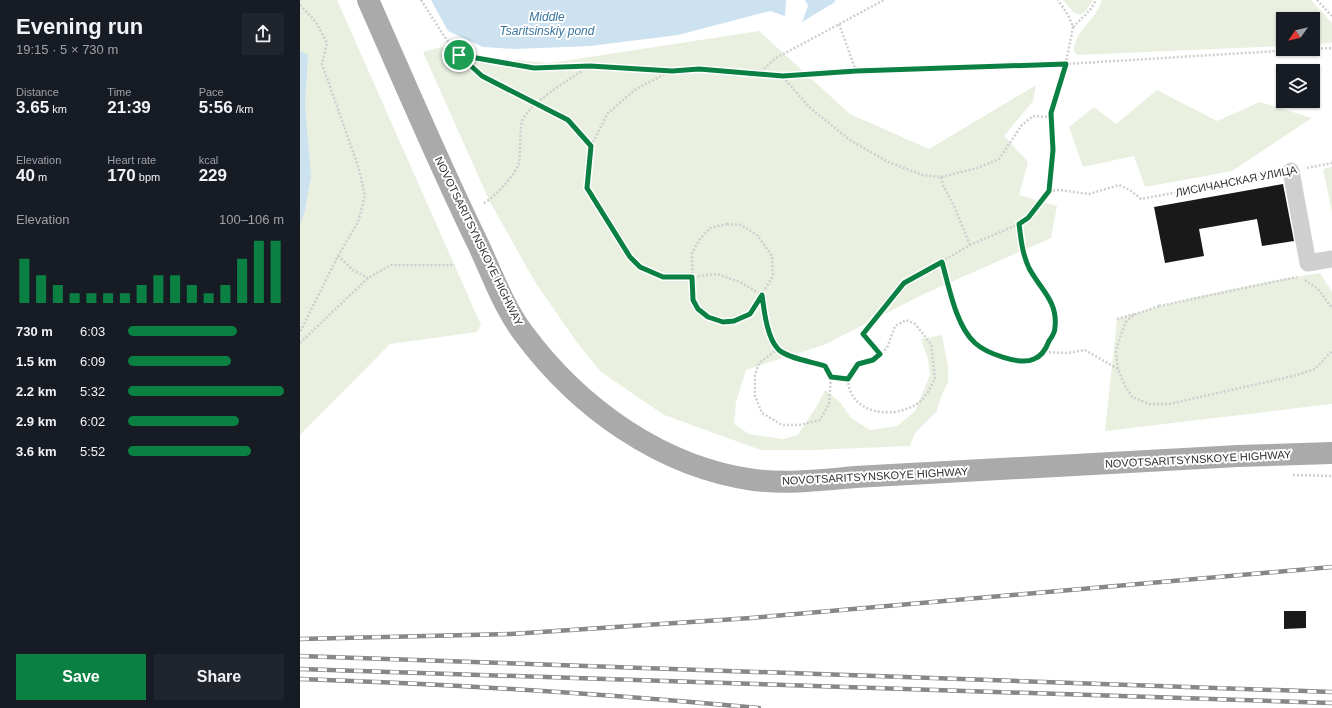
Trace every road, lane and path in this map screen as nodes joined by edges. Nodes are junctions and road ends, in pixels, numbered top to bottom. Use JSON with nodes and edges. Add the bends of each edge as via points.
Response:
{"nodes":[{"id":1,"x":368,"y":0,"type":"edge"},
{"id":2,"x":421,"y":0,"type":"edge"},
{"id":3,"x":884,"y":0,"type":"edge"},
{"id":4,"x":1058,"y":0,"type":"edge"},
{"id":5,"x":1096,"y":0,"type":"edge"},
{"id":6,"x":1317,"y":0,"type":"edge"},
{"id":7,"x":300,"y":5,"type":"edge"},
{"id":8,"x":1332,"y":16,"type":"edge"},
{"id":9,"x":839,"y":24,"type":"junction"},
{"id":10,"x":1073,"y":27,"type":"junction"},
{"id":11,"x":1332,"y":48,"type":"edge"},
{"id":12,"x":1320,"y":49,"type":"edge"},
{"id":13,"x":1276,"y":51,"type":"edge"},
{"id":14,"x":459,"y":55,"type":"junction"},
{"id":15,"x":1066,"y":64,"type":"junction"},
{"id":16,"x":590,"y":66,"type":"junction"},
{"id":17,"x":672,"y":71,"type":"junction"},
{"id":18,"x":856,"y":71,"type":"junction"},
{"id":19,"x":758,"y":74,"type":"junction"},
{"id":20,"x":783,"y":76,"type":"junction"},
{"id":21,"x":536,"y":104,"type":"junction"},
{"id":22,"x":1050,"y":117,"type":"junction"},
{"id":23,"x":591,"y":146,"type":"junction"},
{"id":24,"x":1332,"y":163,"type":"edge"},
{"id":25,"x":1291,"y":171,"type":"junction"},
{"id":26,"x":941,"y":177,"type":"junction"},
{"id":27,"x":1049,"y":191,"type":"junction"},
{"id":28,"x":484,"y":203,"type":"dead end"},
{"id":29,"x":1019,"y":224,"type":"junction"},
{"id":30,"x":970,"y":245,"type":"junction"},
{"id":31,"x":338,"y":256,"type":"junction"},
{"id":32,"x":1332,"y":259,"type":"edge"},
{"id":33,"x":942,"y":262,"type":"junction"},
{"id":34,"x":455,"y":265,"type":"dead end"},
{"id":35,"x":692,"y":277,"type":"junction"},
{"id":36,"x":1297,"y":277,"type":"dead end"},
{"id":37,"x":368,"y":278,"type":"junction"},
{"id":38,"x":1282,"y":279,"type":"junction"},
{"id":39,"x":762,"y":295,"type":"junction"},
{"id":40,"x":1159,"y":306,"type":"junction"},
{"id":41,"x":1332,"y":308,"type":"edge"},
{"id":42,"x":1117,"y":319,"type":"dead end"},
{"id":43,"x":300,"y":332,"type":"edge"},
{"id":44,"x":300,"y":343,"type":"edge"},
{"id":45,"x":778,"y":349,"type":"junction"},
{"id":46,"x":1332,"y":351,"type":"edge"},
{"id":47,"x":1044,"y":352,"type":"junction"},
{"id":48,"x":880,"y":354,"type":"junction"},
{"id":49,"x":1118,"y":370,"type":"junction"},
{"id":50,"x":831,"y":377,"type":"junction"},
{"id":51,"x":848,"y":379,"type":"junction"},
{"id":52,"x":1332,"y":453,"type":"edge"},
{"id":53,"x":1285,"y":475,"type":"dead end"},
{"id":54,"x":1332,"y":476,"type":"edge"}],
"edges":[{"from":1,"to":52,"type":"main road","name":"NOVOTSARITSYNSKOYE HIGHWAY","via":[[466,219],[523,332],[558,376],[603,415],[652,447],[685,462],[730,475],[754,480],[800,482],[1238,456]]},
{"from":2,"to":14,"type":"path"},
{"from":3,"to":9,"type":"path"},
{"from":4,"to":10,"type":"path"},
{"from":5,"to":10,"type":"path"},
{"from":6,"to":8,"type":"path"},
{"from":7,"to":31,"type":"path","via":[[316,22],[328,43],[322,64],[358,166],[365,195],[358,222]]},
{"from":9,"to":18,"type":"path"},
{"from":9,"to":19,"type":"path","via":[[776,58]]},
{"from":10,"to":15,"type":"path"},
{"from":11,"to":12,"type":"path"},
{"from":13,"to":15,"type":"path"},
{"from":14,"to":16,"type":"path","via":[[534,68]]},
{"from":14,"to":21,"type":"path","via":[[482,76]]},
{"from":15,"to":18,"type":"path"},
{"from":15,"to":22,"type":"path"},
{"from":16,"to":17,"type":"path"},
{"from":16,"to":21,"type":"path"},
{"from":17,"to":19,"type":"path","via":[[699,69]]},
{"from":17,"to":23,"type":"path","via":[[636,89],[608,113]]},
{"from":18,"to":20,"type":"path"},
{"from":19,"to":20,"type":"path"},
{"from":20,"to":26,"type":"path","via":[[810,108],[850,140],[888,162],[923,175]]},
{"from":21,"to":23,"type":"path","via":[[568,120]]},
{"from":21,"to":28,"type":"path","via":[[522,120],[519,164],[504,184]]},
{"from":22,"to":26,"type":"path","via":[[1033,116],[1022,125],[999,159],[977,168]]},
{"from":22,"to":27,"type":"path","via":[[1053,150]]},
{"from":23,"to":35,"type":"path","via":[[587,188],[630,257],[640,267],[663,277]]},
{"from":24,"to":25,"type":"path","name":"ЛИСИЧАНСКАЯ УЛИЦА"},
{"from":25,"to":27,"type":"path","name":"ЛИСИЧАНСКАЯ УЛИЦА","via":[[1141,199],[1119,185],[1089,194]]},
{"from":25,"to":32,"type":"lane","via":[[1308,263]]},
{"from":26,"to":30,"type":"path"},
{"from":27,"to":29,"type":"path","via":[[1028,218]]},
{"from":29,"to":30,"type":"path"},
{"from":29,"to":47,"type":"path","via":[[1022,251],[1029,269],[1045,290],[1055,313],[1055,329]]},
{"from":30,"to":33,"type":"path"},
{"from":31,"to":37,"type":"path","via":[[353,270]]},
{"from":31,"to":43,"type":"path"},
{"from":33,"to":47,"type":"path","via":[[958,318],[974,343],[993,355],[1015,360],[1033,360]]},
{"from":33,"to":48,"type":"path","via":[[904,283],[863,334]]},
{"from":34,"to":37,"type":"path","via":[[391,265]]},
{"from":35,"to":39,"type":"path","via":[[717,274],[740,282]]},
{"from":35,"to":39,"type":"path","via":[[693,300],[698,309],[708,317],[723,322],[734,321],[750,314]]},
{"from":35,"to":39,"type":"path","via":[[692,253],[698,240],[710,228],[727,224],[741,225],[757,235],[772,256],[773,276]]},
{"from":36,"to":38,"type":"path"},
{"from":37,"to":44,"type":"path"},
{"from":38,"to":40,"type":"path"},
{"from":38,"to":41,"type":"path","via":[[1302,278],[1318,289]]},
{"from":39,"to":45,"type":"path","via":[[767,328]]},
{"from":40,"to":42,"type":"path"},
{"from":40,"to":49,"type":"path","via":[[1133,315],[1126,322],[1116,352]]},
{"from":45,"to":50,"type":"path","via":[[794,358],[825,366]]},
{"from":45,"to":50,"type":"path","via":[[759,363],[755,375],[755,396],[762,413],[782,425],[799,425],[820,420],[829,404]]},
{"from":46,"to":49,"type":"path","via":[[1314,369],[1293,376],[1169,404],[1149,404],[1132,397]]},
{"from":47,"to":49,"type":"path","via":[[1067,353],[1085,350]]},
{"from":48,"to":51,"type":"path","via":[[873,360],[858,364]]},
{"from":48,"to":51,"type":"path","via":[[887,348],[895,326],[906,320],[916,324],[931,344],[935,379],[922,400],[901,411],[883,413],[860,406],[848,387]]},
{"from":50,"to":51,"type":"path"},
{"from":53,"to":54,"type":"path"}]}
